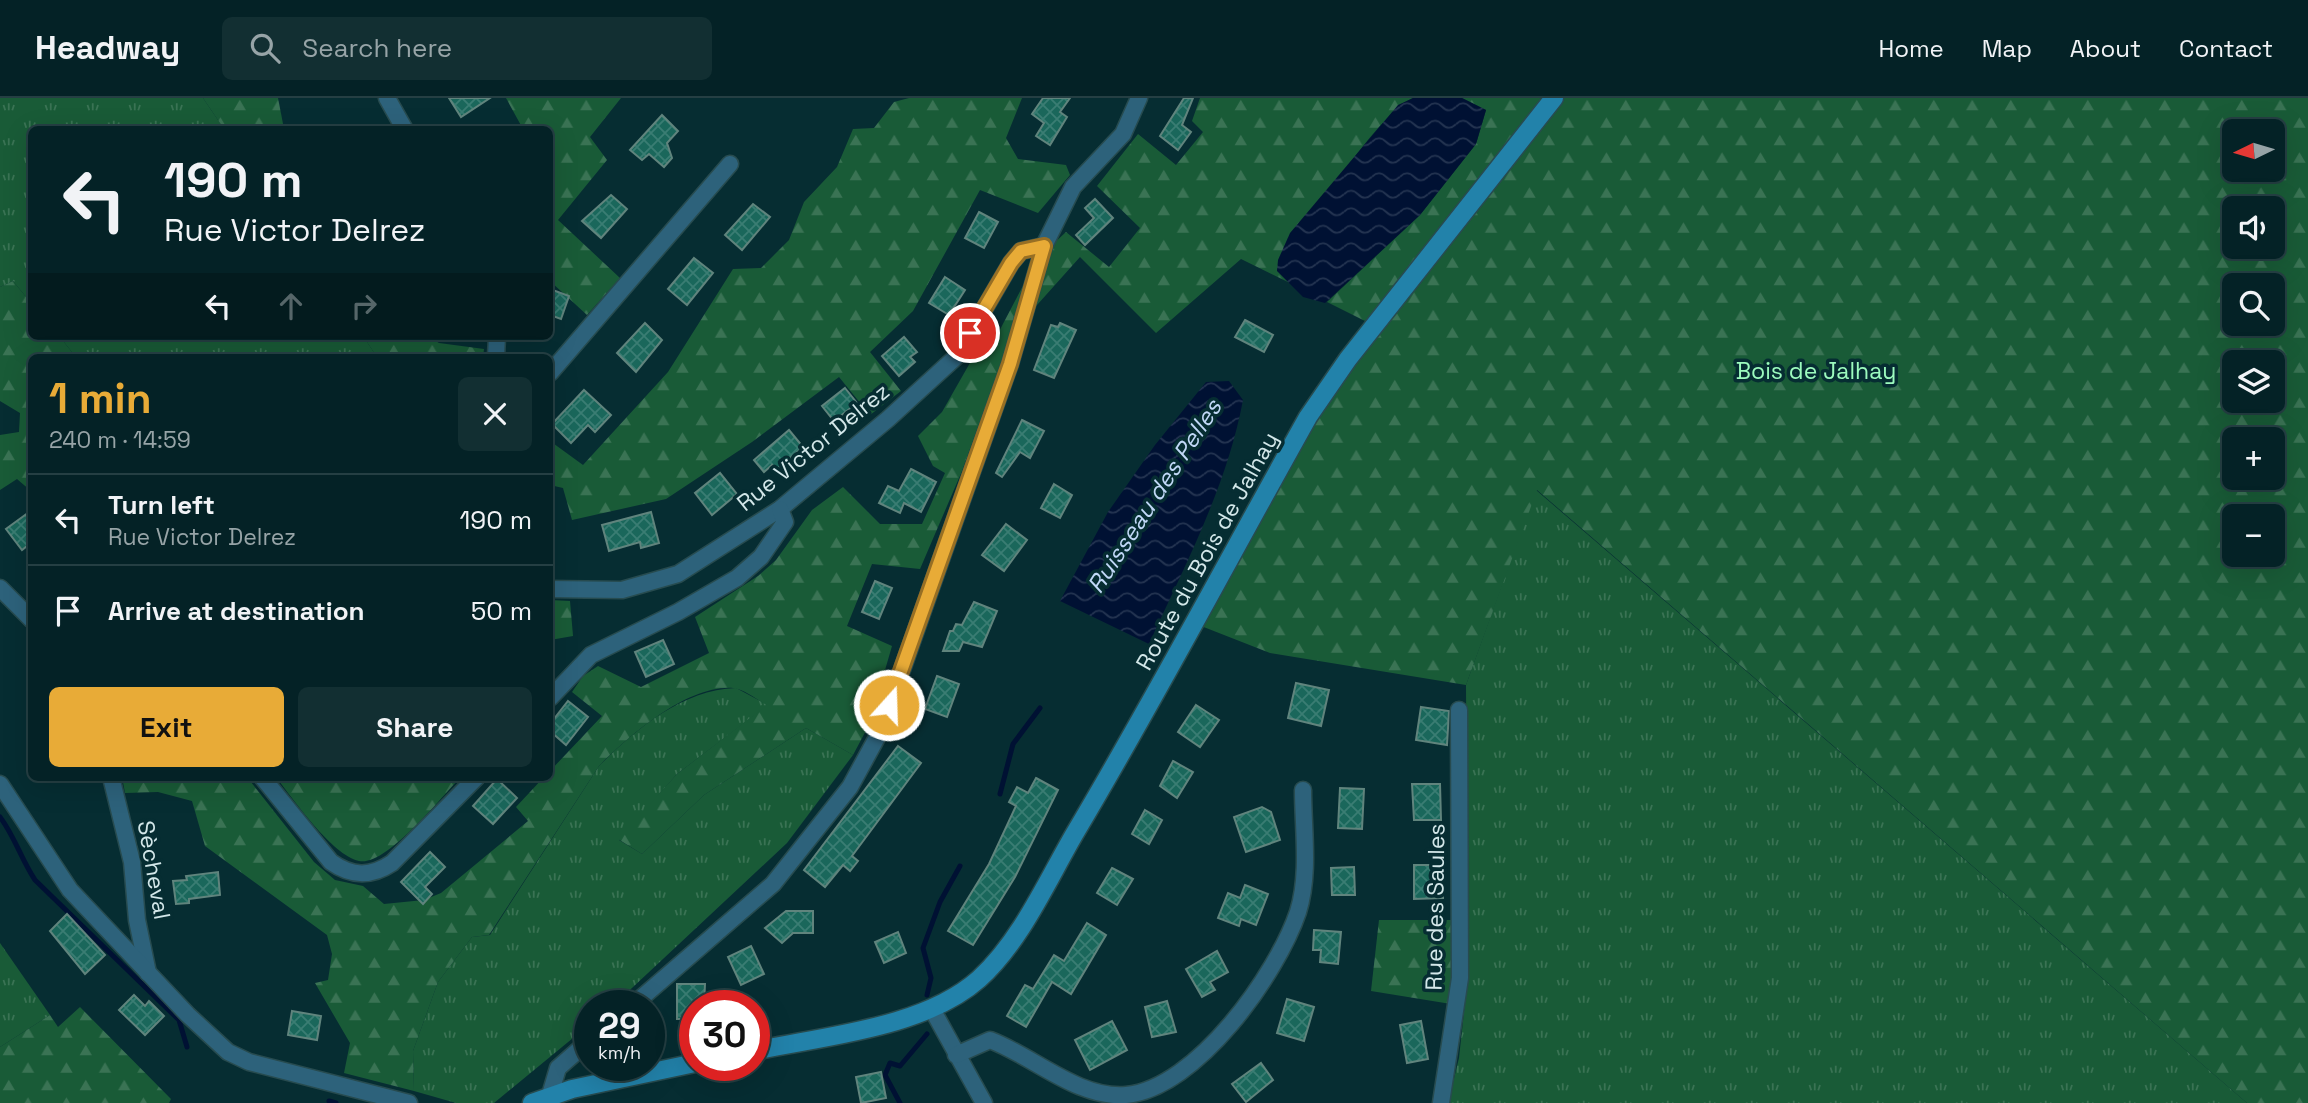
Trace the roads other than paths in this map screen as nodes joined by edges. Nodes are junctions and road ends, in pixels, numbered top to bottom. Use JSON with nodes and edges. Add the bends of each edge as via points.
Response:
{"nodes":[{"id":1,"x":387,"y":98,"type":"edge"},
{"id":2,"x":1139,"y":98,"type":"edge"},
{"id":3,"x":1553,"y":98,"type":"edge"},
{"id":4,"x":403,"y":126,"type":"edge"},
{"id":5,"x":730,"y":164,"type":"dead end"},
{"id":6,"x":1044,"y":246,"type":"junction"},
{"id":7,"x":553,"y":370,"type":"edge"},
{"id":8,"x":780,"y":509,"type":"junction"},
{"id":9,"x":0,"y":588,"type":"edge"},
{"id":10,"x":553,"y":589,"type":"edge"},
{"id":11,"x":28,"y":616,"type":"edge"},
{"id":12,"x":553,"y":695,"type":"edge"},
{"id":13,"x":1459,"y":710,"type":"dead end"},
{"id":14,"x":112,"y":781,"type":"edge"},
{"id":15,"x":265,"y":781,"type":"edge"},
{"id":16,"x":473,"y":781,"type":"edge"},
{"id":17,"x":0,"y":785,"type":"edge"},
{"id":18,"x":1303,"y":790,"type":"dead end"},
{"id":19,"x":148,"y":973,"type":"junction"},
{"id":20,"x":650,"y":990,"type":"edge"},
{"id":21,"x":932,"y":1009,"type":"junction"},
{"id":22,"x":770,"y":1047,"type":"edge"},
{"id":23,"x":574,"y":1054,"type":"edge"},
{"id":24,"x":956,"y":1055,"type":"junction"},
{"id":25,"x":679,"y":1067,"type":"edge"},
{"id":26,"x":550,"y":1095,"type":"junction"},
{"id":27,"x":409,"y":1103,"type":"edge"},
{"id":28,"x":532,"y":1103,"type":"edge"},
{"id":29,"x":984,"y":1103,"type":"edge"},
{"id":30,"x":1441,"y":1103,"type":"edge"}],
"edges":[{"from":1,"to":4,"type":"street"},
{"from":2,"to":6,"type":"street","via":[[1123,134],[1073,187]]},
{"from":3,"to":21,"type":"main road","name":"Route du Bois de Jalhay","via":[[1308,417],[1177,657],[1021,925],[979,979]]},
{"from":5,"to":7,"type":"street"},
{"from":6,"to":8,"type":"street","name":"Rue Victor Delrez","via":[[1021,251],[1011,263],[957,356]]},
{"from":6,"to":20,"type":"street","via":[[1010,364],[880,732],[850,788],[773,884]]},
{"from":8,"to":10,"type":"street","name":"Rue Victor Delrez","via":[[678,574],[622,590]]},
{"from":8,"to":12,"type":"street","via":[[785,522],[778,537],[737,578],[591,654]]},
{"from":9,"to":11,"type":"street"},
{"from":13,"to":30,"type":"street","name":"Rue des Saules","via":[[1460,978]]},
{"from":14,"to":19,"type":"street","name":"Sècheval","via":[[132,862]]},
{"from":15,"to":16,"type":"street","via":[[331,862],[365,875],[392,863]]},
{"from":17,"to":19,"type":"street","via":[[70,890]]},
{"from":18,"to":24,"type":"street","via":[[1304,876],[1298,912],[1266,976],[1208,1052],[1154,1088],[1126,1095],[1092,1091],[990,1040]]},
{"from":19,"to":27,"type":"street","via":[[228,1052],[249,1062]]},
{"from":21,"to":22,"type":"main road","name":"Route du Bois de Jalhay"},
{"from":21,"to":24,"type":"street"},
{"from":23,"to":26,"type":"street","via":[[558,1068]]},
{"from":24,"to":29,"type":"street"},
{"from":25,"to":26,"type":"main road"},
{"from":26,"to":28,"type":"main road"}]}
